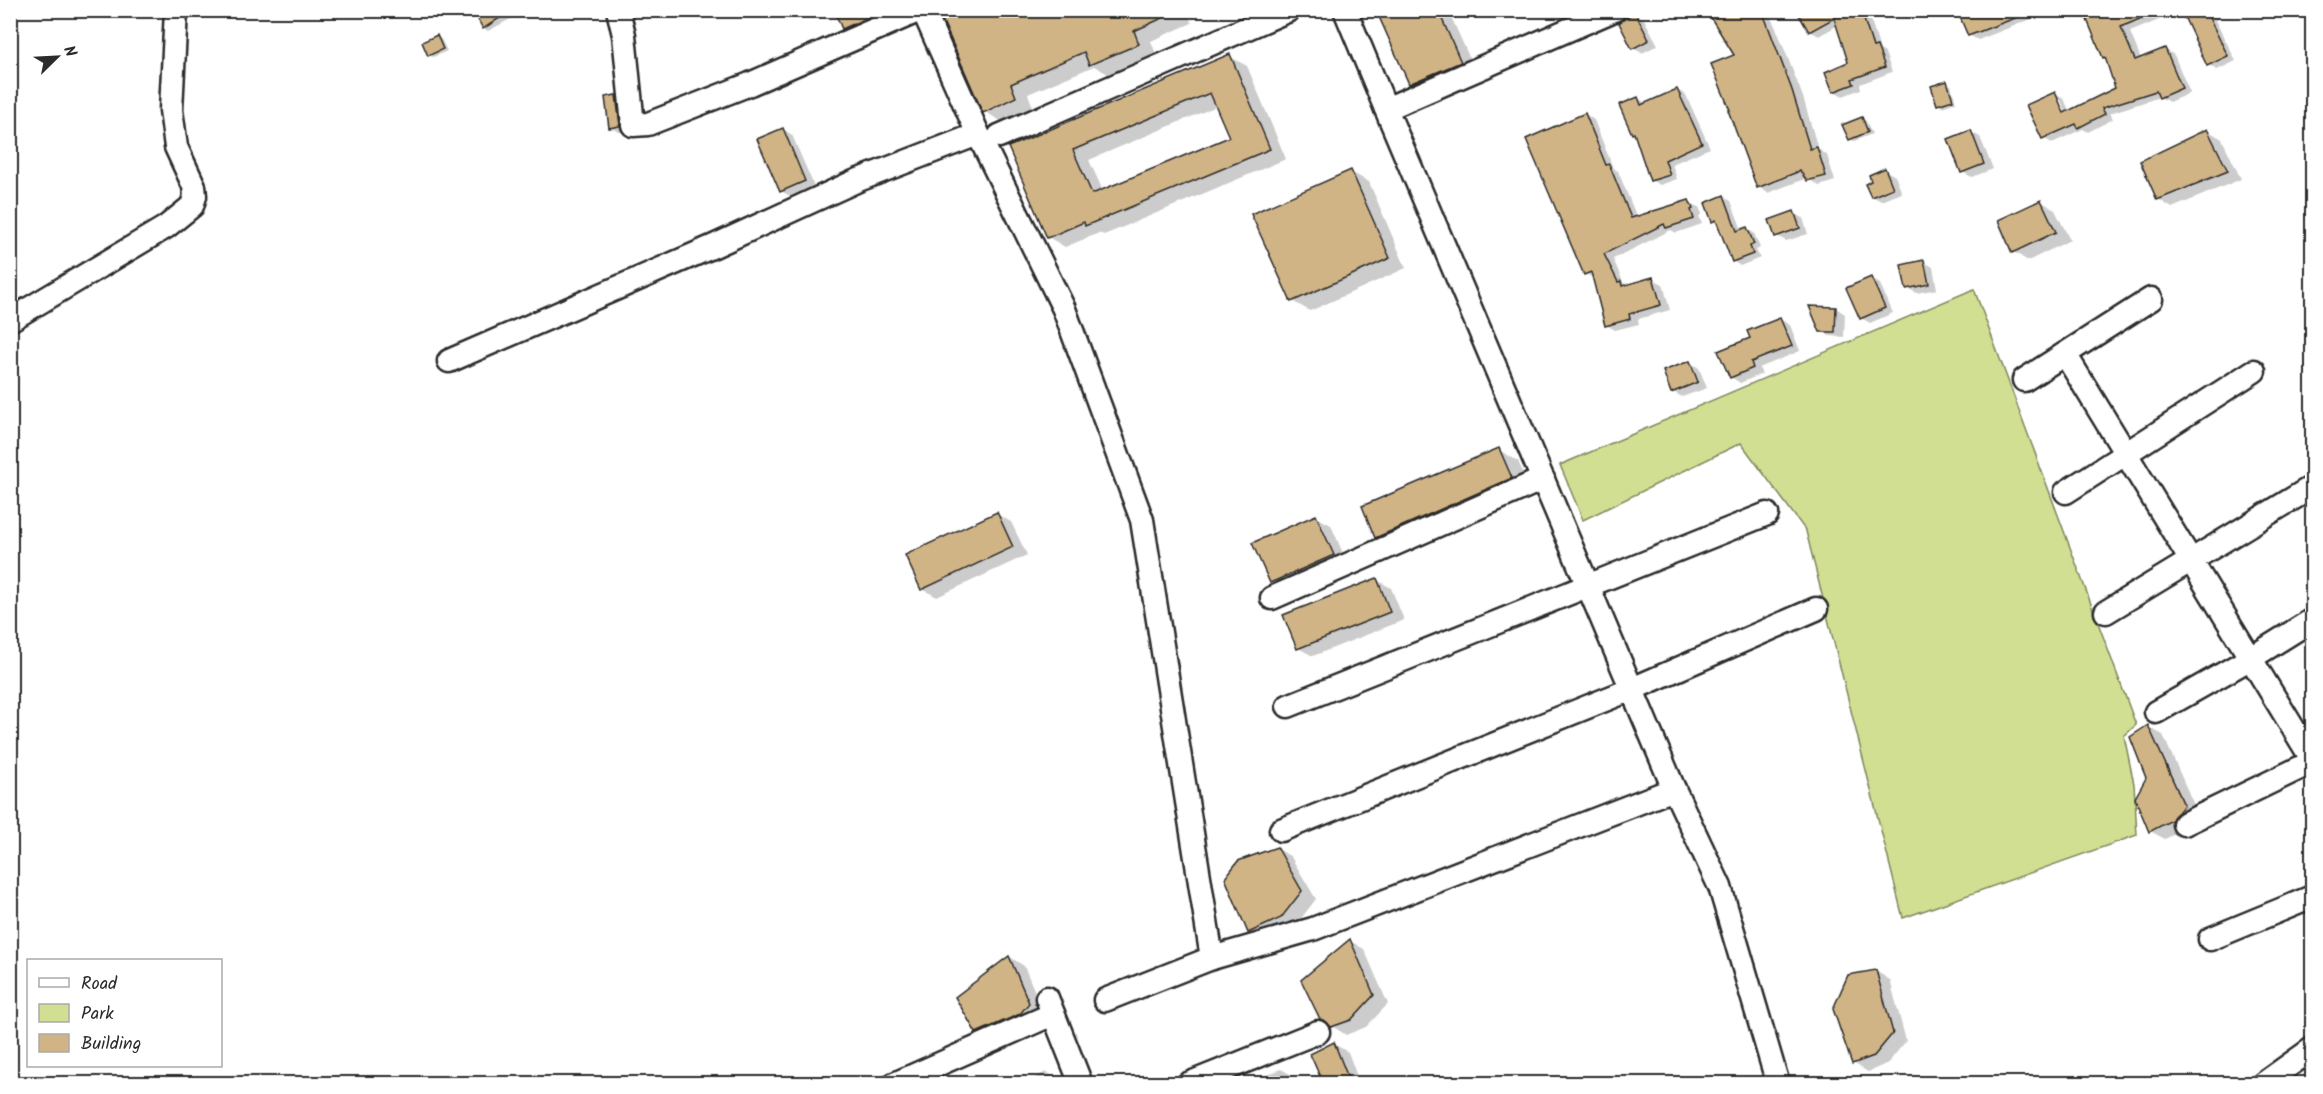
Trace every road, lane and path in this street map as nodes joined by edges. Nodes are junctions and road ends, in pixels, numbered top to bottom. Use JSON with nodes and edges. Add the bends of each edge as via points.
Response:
{"nodes":[{"id":1,"x":176,"y":10,"type":"edge"},
{"id":2,"x":618,"y":10,"type":"edge"},
{"id":3,"x":922,"y":10,"type":"edge"},
{"id":4,"x":1289,"y":10,"type":"edge"},
{"id":5,"x":1345,"y":10,"type":"edge"},
{"id":6,"x":1614,"y":10,"type":"edge"},
{"id":7,"x":1386,"y":109,"type":"junction"},
{"id":8,"x":988,"y":135,"type":"junction"},
{"id":9,"x":2151,"y":299,"type":"dead end"},
{"id":10,"x":10,"y":320,"type":"edge"},
{"id":11,"x":2065,"y":354,"type":"junction"},
{"id":12,"x":449,"y":361,"type":"dead end"},
{"id":13,"x":2254,"y":371,"type":"dead end"},
{"id":14,"x":2024,"y":380,"type":"dead end"},
{"id":15,"x":2126,"y":455,"type":"junction"},
{"id":16,"x":1543,"y":479,"type":"junction"},
{"id":17,"x":2313,"y":487,"type":"edge"},
{"id":18,"x":2066,"y":492,"type":"dead end"},
{"id":19,"x":1767,"y":514,"type":"dead end"},
{"id":20,"x":2191,"y":561,"type":"junction"},
{"id":21,"x":1587,"y":584,"type":"junction"},
{"id":22,"x":1272,"y":598,"type":"dead end"},
{"id":23,"x":1816,"y":609,"type":"dead end"},
{"id":24,"x":2106,"y":612,"type":"dead end"},
{"id":25,"x":2313,"y":620,"type":"edge"},
{"id":26,"x":2251,"y":658,"type":"junction"},
{"id":27,"x":1632,"y":689,"type":"junction"},
{"id":28,"x":1288,"y":706,"type":"dead end"},
{"id":29,"x":2156,"y":712,"type":"dead end"},
{"id":30,"x":2311,"y":752,"type":"edge"},
{"id":31,"x":1674,"y":789,"type":"junction"},
{"id":32,"x":2184,"y":824,"type":"dead end"},
{"id":33,"x":1281,"y":830,"type":"dead end"},
{"id":34,"x":2313,"y":897,"type":"edge"},
{"id":35,"x":2210,"y":939,"type":"dead end"},
{"id":36,"x":1212,"y":958,"type":"junction"},
{"id":37,"x":1105,"y":1000,"type":"dead end"},
{"id":38,"x":1318,"y":1032,"type":"dead end"},
{"id":39,"x":2313,"y":1049,"type":"edge"},
{"id":40,"x":894,"y":1083,"type":"edge"},
{"id":41,"x":1082,"y":1083,"type":"edge"},
{"id":42,"x":1188,"y":1083,"type":"edge"},
{"id":43,"x":1778,"y":1083,"type":"edge"},
{"id":44,"x":2264,"y":1083,"type":"edge"}],
"edges":[{"from":1,"to":10,"type":"street","via":[[171,110],[176,147],[194,186],[192,206],[166,227]]},
{"from":2,"to":3,"type":"street","via":[[633,125],[648,124],[750,84]]},
{"from":3,"to":8,"type":"street"},
{"from":4,"to":8,"type":"street"},
{"from":5,"to":7,"type":"street"},
{"from":6,"to":7,"type":"street"},
{"from":7,"to":16,"type":"street"},
{"from":8,"to":12,"type":"street","via":[[856,181]]},
{"from":8,"to":36,"type":"street","via":[[1064,309],[1142,520]]},
{"from":9,"to":11,"type":"street"},
{"from":11,"to":14,"type":"street"},
{"from":11,"to":15,"type":"street"},
{"from":13,"to":15,"type":"street"},
{"from":15,"to":18,"type":"street"},
{"from":15,"to":20,"type":"street"},
{"from":16,"to":21,"type":"street"},
{"from":16,"to":22,"type":"street"},
{"from":17,"to":20,"type":"street"},
{"from":19,"to":21,"type":"street"},
{"from":20,"to":24,"type":"street"},
{"from":20,"to":26,"type":"street"},
{"from":21,"to":27,"type":"street"},
{"from":21,"to":28,"type":"street"},
{"from":23,"to":27,"type":"street"},
{"from":25,"to":26,"type":"street"},
{"from":26,"to":29,"type":"street"},
{"from":26,"to":30,"type":"street"},
{"from":27,"to":31,"type":"street"},
{"from":27,"to":33,"type":"street"},
{"from":30,"to":32,"type":"street"},
{"from":31,"to":36,"type":"street","via":[[1313,929]]},
{"from":31,"to":43,"type":"street","via":[[1720,887]]},
{"from":34,"to":35,"type":"street"},
{"from":36,"to":37,"type":"street"},
{"from":38,"to":42,"type":"street"},
{"from":39,"to":44,"type":"street"},
{"from":40,"to":41,"type":"street","via":[[1050,1006]]}]}
